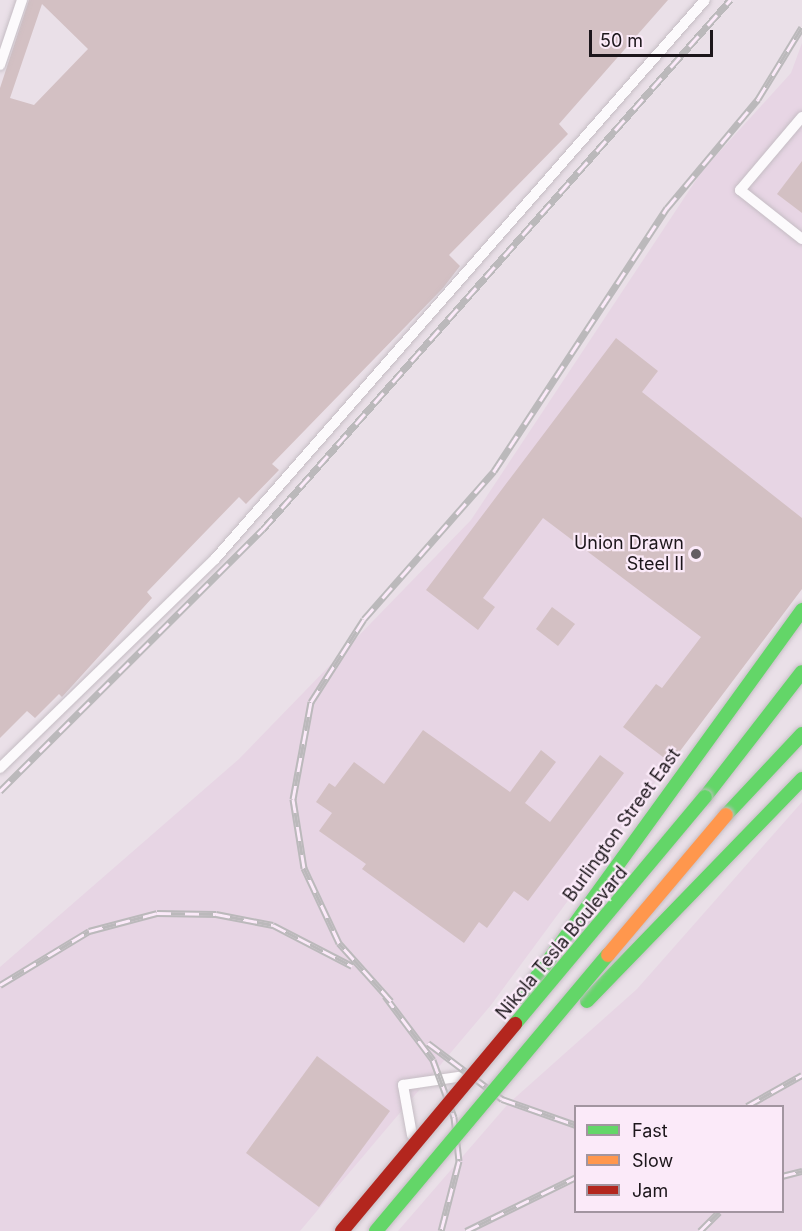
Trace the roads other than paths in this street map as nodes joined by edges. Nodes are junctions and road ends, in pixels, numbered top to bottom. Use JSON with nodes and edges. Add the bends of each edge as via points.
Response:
{"nodes":[{"id":1,"x":22,"y":0,"type":"edge"},
{"id":2,"x":705,"y":0,"type":"edge"},
{"id":3,"x":0,"y":65,"type":"edge"},
{"id":4,"x":802,"y":117,"type":"edge"},
{"id":5,"x":802,"y":239,"type":"edge"},
{"id":6,"x":802,"y":610,"type":"edge"},
{"id":7,"x":802,"y":672,"type":"edge"},
{"id":8,"x":802,"y":734,"type":"edge"},
{"id":9,"x":0,"y":768,"type":"edge"},
{"id":10,"x":802,"y":779,"type":"edge"},
{"id":11,"x":604,"y":880,"type":"junction"},
{"id":12,"x":662,"y":925,"type":"junction"},
{"id":13,"x":478,"y":1063,"type":"junction"},
{"id":14,"x":411,"y":1147,"type":"junction"},
{"id":15,"x":341,"y":1231,"type":"edge"},
{"id":16,"x":375,"y":1231,"type":"edge"}],
"edges":[{"from":1,"to":3,"type":"lane"},
{"from":2,"to":9,"type":"lane","via":[[215,559]]},
{"from":4,"to":5,"type":"lane","via":[[740,190]]},
{"from":6,"to":11,"type":"main road","name":"Burlington Street East"},
{"from":7,"to":15,"type":"main road","name":"Nikola Tesla Boulevard","bridge":true,"via":[[705,797]]},
{"from":8,"to":16,"type":"main road","bridge":true,"via":[[726,815]]},
{"from":10,"to":12,"type":"main road"},
{"from":11,"to":12,"type":"lane"},
{"from":11,"to":13,"type":"main road","name":"Burlington Street East"},
{"from":12,"to":16,"type":"main road","via":[[491,1099]]},
{"from":13,"to":14,"type":"main road","name":"Burlington Street East"},
{"from":13,"to":14,"type":"lane","via":[[443,1082],[403,1085]]},
{"from":14,"to":15,"type":"main road","name":"Burlington Street East"}]}
